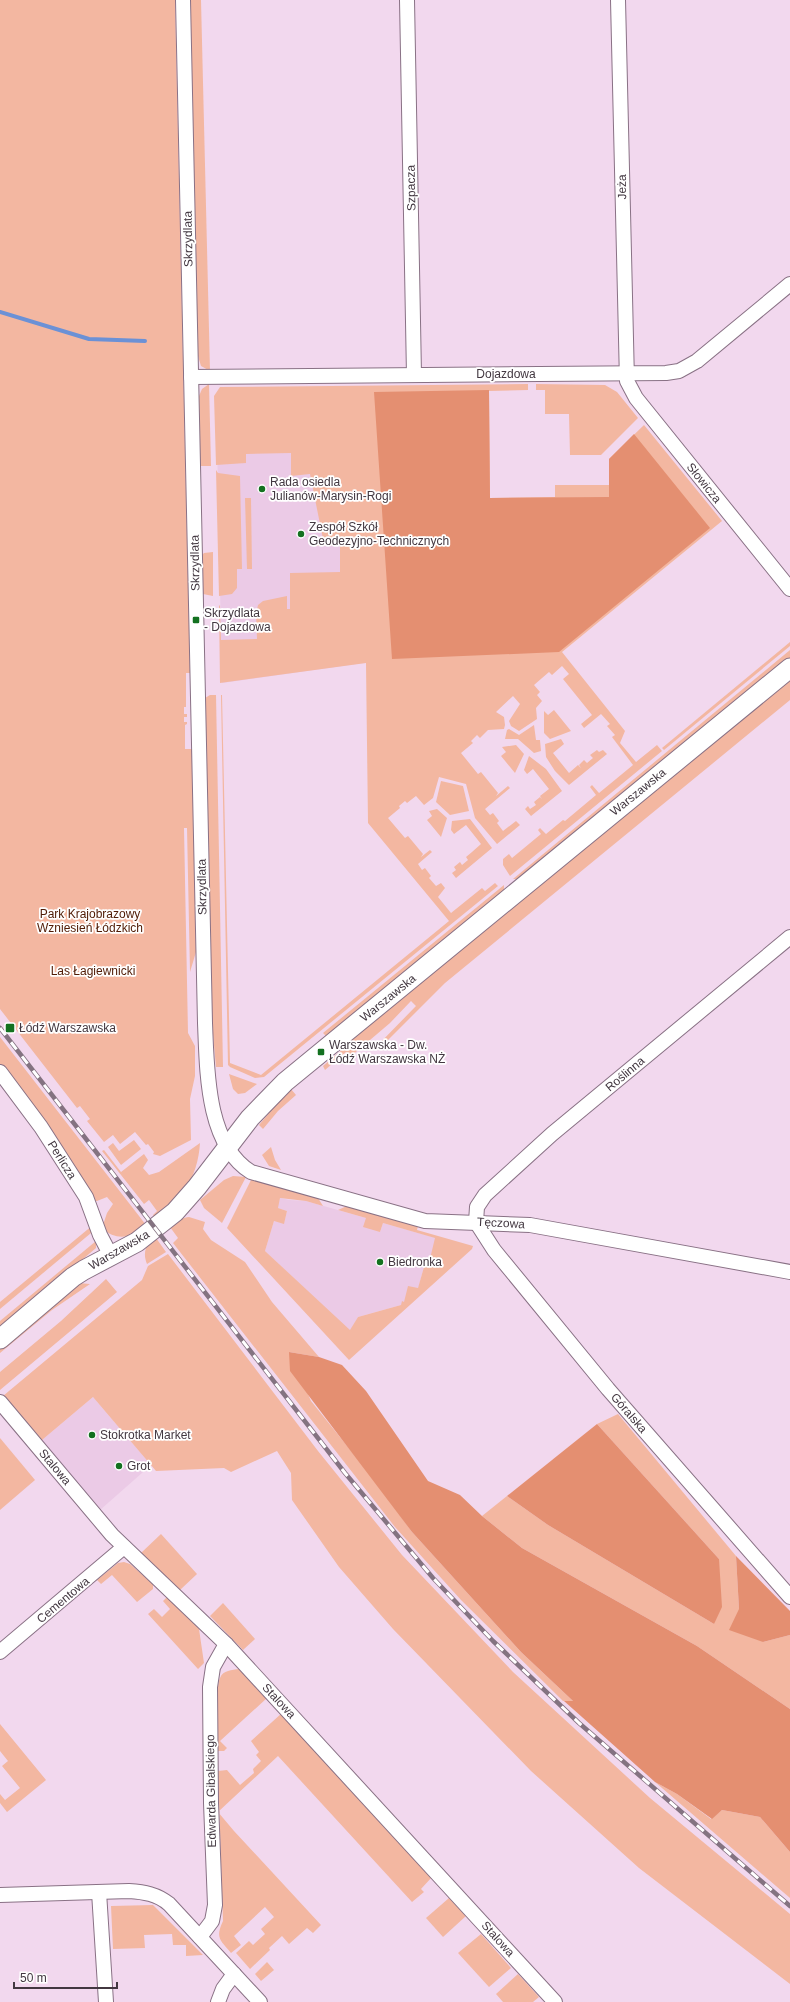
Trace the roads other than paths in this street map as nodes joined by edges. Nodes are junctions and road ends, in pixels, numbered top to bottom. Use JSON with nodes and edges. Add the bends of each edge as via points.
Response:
{"nodes":[{"id":1,"x":183,"y":0,"type":"edge"},
{"id":2,"x":407,"y":0,"type":"edge"},
{"id":3,"x":618,"y":0,"type":"edge"},
{"id":4,"x":790,"y":284,"type":"edge"},
{"id":5,"x":626,"y":373,"type":"junction"},
{"id":6,"x":414,"y":375,"type":"junction"},
{"id":7,"x":191,"y":377,"type":"junction"},
{"id":8,"x":790,"y":589,"type":"edge"},
{"id":9,"x":790,"y":668,"type":"edge"},
{"id":10,"x":790,"y":937,"type":"edge"},
{"id":11,"x":0,"y":1072,"type":"edge"},
{"id":12,"x":228,"y":1146,"type":"junction"},
{"id":13,"x":476,"y":1222,"type":"junction"},
{"id":14,"x":112,"y":1256,"type":"junction"},
{"id":15,"x":790,"y":1272,"type":"edge"},
{"id":16,"x":0,"y":1339,"type":"edge"},
{"id":17,"x":0,"y":1402,"type":"edge"},
{"id":18,"x":124,"y":1547,"type":"junction"},
{"id":19,"x":790,"y":1597,"type":"edge"},
{"id":20,"x":226,"y":1644,"type":"junction"},
{"id":21,"x":0,"y":1652,"type":"edge"},
{"id":22,"x":99,"y":1892,"type":"junction"},
{"id":23,"x":0,"y":1896,"type":"edge"},
{"id":24,"x":200,"y":1937,"type":"junction"},
{"id":25,"x":234,"y":1974,"type":"junction"},
{"id":26,"x":106,"y":2002,"type":"edge"},
{"id":27,"x":218,"y":2002,"type":"edge"},
{"id":28,"x":260,"y":2002,"type":"edge"},
{"id":29,"x":555,"y":2002,"type":"edge"}],
"edges":[{"from":1,"to":7,"type":"street","name":"Skrzydlata"},
{"from":2,"to":6,"type":"street","name":"Szpacza"},
{"from":3,"to":5,"type":"street","name":"Jeża"},
{"from":4,"to":5,"type":"street","name":"Dojazdowa","via":[[688,367],[666,373]]},
{"from":5,"to":6,"type":"street","name":"Dojazdowa"},
{"from":5,"to":8,"type":"street","name":"Słowicza","via":[[636,398]]},
{"from":6,"to":7,"type":"street","name":"Dojazdowa"},
{"from":7,"to":12,"type":"street","name":"Skrzydlata","via":[[205,1023],[210,1100]]},
{"from":9,"to":12,"type":"street","name":"Warszawska","via":[[288,1079]]},
{"from":10,"to":13,"type":"street","name":"Roślinna","via":[[552,1134],[490,1190],[480,1200]]},
{"from":11,"to":14,"type":"street","name":"Perlicza","via":[[41,1127],[86,1197],[100,1235]]},
{"from":12,"to":13,"type":"street","name":"Tęczowa","via":[[240,1162],[254,1173],[420,1220]]},
{"from":12,"to":14,"type":"street","name":"Warszawska","via":[[197,1188],[175,1212],[146,1237]]},
{"from":13,"to":15,"type":"street","name":"Tęczowa","via":[[530,1225]]},
{"from":13,"to":19,"type":"street","name":"Góralska","via":[[494,1250],[608,1389]]},
{"from":14,"to":16,"type":"street","name":"Warszawska","via":[[73,1278]]},
{"from":17,"to":18,"type":"street","name":"Stalowa"},
{"from":18,"to":20,"type":"street","name":"Stalowa"},
{"from":18,"to":21,"type":"street","name":"Cementowa"},
{"from":20,"to":24,"type":"street","name":"Edwarda Gibalskiego","via":[[213,1667],[210,1687],[215,1905],[212,1921]]},
{"from":20,"to":29,"type":"street","name":"Stalowa"},
{"from":22,"to":23,"type":"street"},
{"from":22,"to":24,"type":"street","via":[[137,1891],[158,1896]]},
{"from":22,"to":26,"type":"street"},
{"from":24,"to":25,"type":"street"},
{"from":25,"to":27,"type":"street","via":[[223,1989]]},
{"from":25,"to":28,"type":"street"}]}
